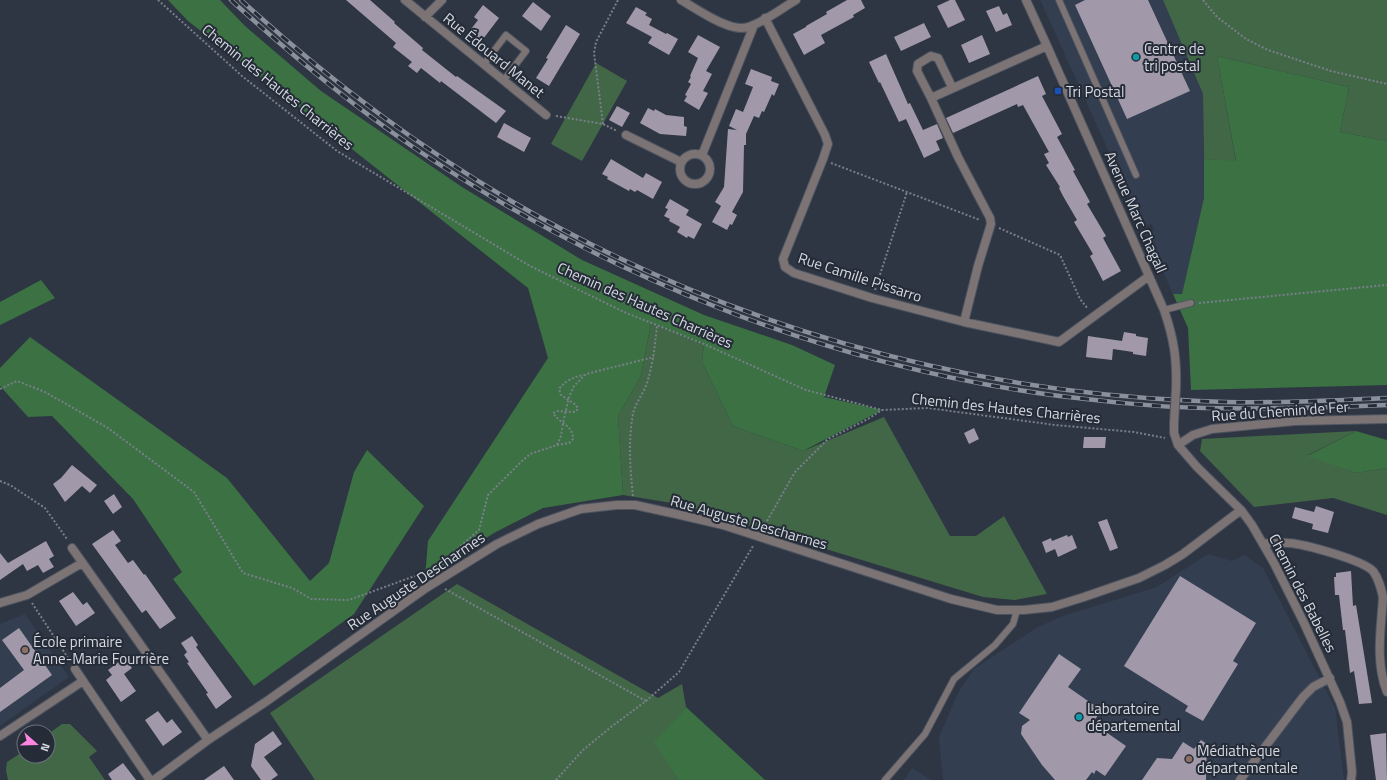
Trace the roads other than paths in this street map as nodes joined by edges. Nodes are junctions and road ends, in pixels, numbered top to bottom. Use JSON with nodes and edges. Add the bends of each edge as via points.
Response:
{"nodes":[{"id":1,"x":405,"y":0,"type":"edge"},
{"id":2,"x":442,"y":0,"type":"edge"},
{"id":3,"x":681,"y":0,"type":"edge"},
{"id":4,"x":796,"y":0,"type":"edge"},
{"id":5,"x":1026,"y":0,"type":"edge"},
{"id":6,"x":1059,"y":0,"type":"edge"},
{"id":7,"x":424,"y":17,"type":"junction"},
{"id":8,"x":765,"y":18,"type":"junction"},
{"id":9,"x":754,"y":25,"type":"junction"},
{"id":10,"x":1047,"y":46,"type":"junction"},
{"id":11,"x":484,"y":64,"type":"junction"},
{"id":12,"x":504,"y":80,"type":"junction"},
{"id":13,"x":952,"y":87,"type":"junction"},
{"id":14,"x":931,"y":98,"type":"junction"},
{"id":15,"x":546,"y":115,"type":"road end"},
{"id":16,"x":626,"y":135,"type":"road end"},
{"id":17,"x":702,"y":155,"type":"junction"},
{"id":18,"x":681,"y":162,"type":"junction"},
{"id":19,"x":1136,"y":174,"type":"dead end"},
{"id":20,"x":1149,"y":276,"type":"junction"},
{"id":21,"x":1191,"y":304,"type":"road end"},
{"id":22,"x":1164,"y":310,"type":"junction"},
{"id":23,"x":964,"y":322,"type":"junction"},
{"id":24,"x":1387,"y":419,"type":"edge"},
{"id":25,"x":1177,"y":443,"type":"junction"},
{"id":26,"x":1241,"y":510,"type":"junction"},
{"id":27,"x":1263,"y":544,"type":"junction"},
{"id":28,"x":72,"y":548,"type":"road end"},
{"id":29,"x":82,"y":563,"type":"junction"},
{"id":30,"x":0,"y":603,"type":"edge"},
{"id":31,"x":1017,"y":610,"type":"junction"},
{"id":32,"x":75,"y":669,"type":"road end"},
{"id":33,"x":1330,"y":678,"type":"junction"},
{"id":34,"x":83,"y":681,"type":"junction"},
{"id":35,"x":1387,"y":692,"type":"edge"},
{"id":36,"x":0,"y":736,"type":"edge"},
{"id":37,"x":208,"y":740,"type":"junction"},
{"id":38,"x":150,"y":780,"type":"edge"},
{"id":39,"x":154,"y":780,"type":"edge"},
{"id":40,"x":885,"y":780,"type":"edge"},
{"id":41,"x":1240,"y":780,"type":"edge"},
{"id":42,"x":1351,"y":780,"type":"edge"}],
"edges":[{"from":1,"to":7,"type":"street","name":"Rue Édouard Manet"},
{"from":2,"to":7,"type":"street","name":"Rue Édouard Manet"},
{"from":3,"to":9,"type":"street","via":[[727,25],[743,28]]},
{"from":4,"to":8,"type":"street"},
{"from":5,"to":10,"type":"street","name":"Avenue Marc Chagall"},
{"from":6,"to":19,"type":"lane"},
{"from":7,"to":11,"type":"street","name":"Rue Édouard Manet"},
{"from":8,"to":9,"type":"street"},
{"from":8,"to":23,"type":"street","name":"Rue Camille Pissarro","via":[[828,144],[783,259],[786,267],[794,273],[872,298]]},
{"from":9,"to":17,"type":"street"},
{"from":10,"to":13,"type":"street"},
{"from":10,"to":20,"type":"street","name":"Avenue Marc Chagall"},
{"from":11,"to":12,"type":"street","name":"Rue Édouard Manet"},
{"from":11,"to":12,"type":"lane","via":[[506,35],[526,51]]},
{"from":12,"to":15,"type":"street","name":"Rue Édouard Manet"},
{"from":13,"to":14,"type":"street"},
{"from":13,"to":14,"type":"street","via":[[938,58],[932,56],[918,64],[917,71]]},
{"from":14,"to":23,"type":"street","via":[[991,224]]},
{"from":16,"to":18,"type":"street"},
{"from":17,"to":18,"type":"street","via":[[688,155]]},
{"from":17,"to":18,"type":"street","via":[[710,168],[708,178],[700,184],[685,181],[680,172]]},
{"from":20,"to":22,"type":"street","name":"Avenue Marc Chagall"},
{"from":20,"to":23,"type":"street","name":"Rue Camille Pissarro","via":[[1059,342]]},
{"from":21,"to":22,"type":"lane"},
{"from":22,"to":25,"type":"street","name":"Avenue Marc Chagall","bridge":true,"via":[[1173,338],[1177,373],[1174,422]]},
{"from":24,"to":25,"type":"street","name":"Rue du Chemin de Fer","via":[[1295,421],[1212,429]]},
{"from":25,"to":26,"type":"street","name":"Chemin des Babelles","via":[[1192,462]]},
{"from":26,"to":27,"type":"street","name":"Chemin des Babelles"},
{"from":26,"to":31,"type":"street","name":"Rue Auguste Descharmes","via":[[1183,554],[1139,578],[1052,607]]},
{"from":27,"to":33,"type":"street","name":"Chemin des Babelles"},
{"from":27,"to":35,"type":"street","via":[[1288,542],[1309,547],[1360,563],[1373,572],[1381,586],[1383,597],[1380,664]]},
{"from":28,"to":29,"type":"street"},
{"from":29,"to":30,"type":"street","via":[[27,595]]},
{"from":29,"to":37,"type":"street"},
{"from":31,"to":37,"type":"street","name":"Rue Auguste Descharmes","via":[[997,610],[951,599],[723,525],[676,514],[635,505],[581,509],[538,524],[497,544],[434,583]]},
{"from":31,"to":40,"type":"lane","via":[[1013,624],[995,645],[954,679],[925,734]]},
{"from":32,"to":34,"type":"street"},
{"from":33,"to":41,"type":"street","via":[[1313,686],[1303,697]]},
{"from":33,"to":42,"type":"street","name":"Chemin des Babelles","via":[[1347,722]]},
{"from":34,"to":36,"type":"street"},
{"from":34,"to":38,"type":"street"},
{"from":37,"to":39,"type":"street","name":"Rue Auguste Descharmes"}]}
